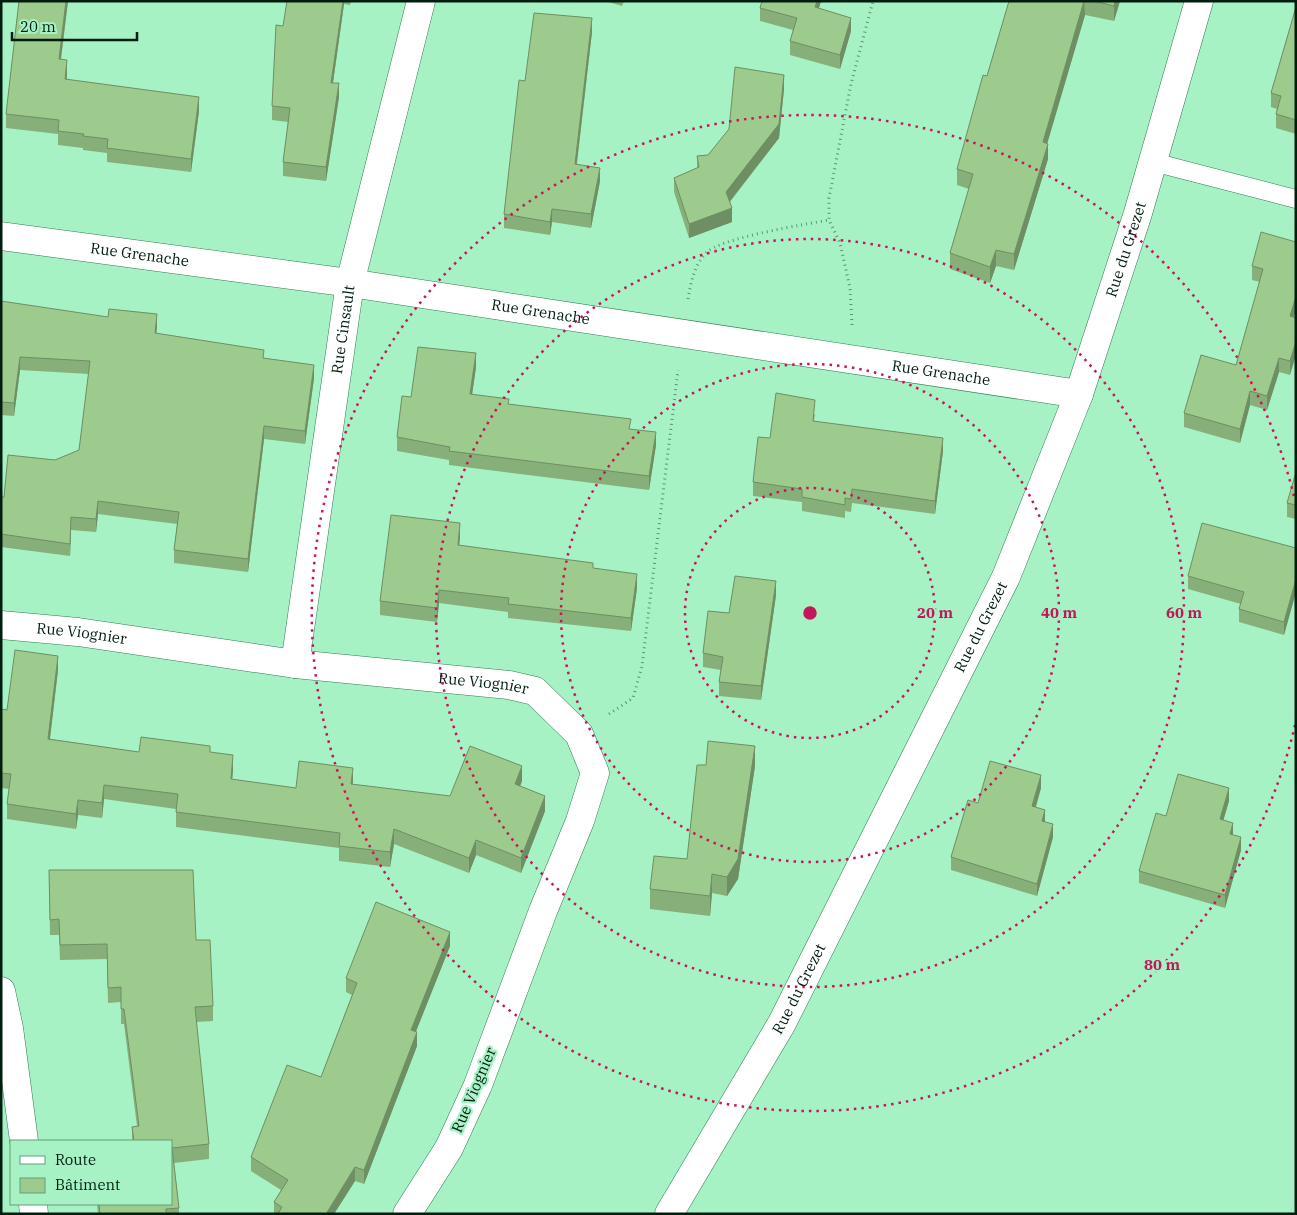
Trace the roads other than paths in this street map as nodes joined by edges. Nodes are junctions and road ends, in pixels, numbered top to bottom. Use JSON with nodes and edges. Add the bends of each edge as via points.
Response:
{"nodes":[{"id":1,"x":421,"y":1,"type":"edge"},
{"id":2,"x":1199,"y":1,"type":"edge"},
{"id":3,"x":1153,"y":162,"type":"junction"},
{"id":4,"x":1296,"y":199,"type":"edge"},
{"id":5,"x":1,"y":236,"type":"edge"},
{"id":6,"x":350,"y":283,"type":"junction"},
{"id":7,"x":1079,"y":394,"type":"junction"},
{"id":8,"x":1,"y":625,"type":"edge"},
{"id":9,"x":295,"y":664,"type":"junction"},
{"id":10,"x":1,"y":991,"type":"edge"},
{"id":11,"x":24,"y":1140,"type":"edge"},
{"id":12,"x":407,"y":1214,"type":"edge"},
{"id":13,"x":670,"y":1214,"type":"edge"}],
"edges":[{"from":1,"to":6,"type":"street","name":"Rue Cinsault"},
{"from":2,"to":3,"type":"street","name":"Rue du Grezet"},
{"from":3,"to":4,"type":"lane"},
{"from":3,"to":7,"type":"street","name":"Rue du Grezet"},
{"from":5,"to":6,"type":"street","name":"Rue Grenache"},
{"from":6,"to":7,"type":"street","name":"Rue Grenache"},
{"from":6,"to":9,"type":"street","name":"Rue Cinsault"},
{"from":7,"to":13,"type":"street","name":"Rue du Grezet","via":[[1006,577],[782,1023]]},
{"from":8,"to":9,"type":"street","name":"Rue Viognier","via":[[78,632]]},
{"from":9,"to":12,"type":"street","name":"Rue Viognier","via":[[509,684],[535,690],[580,734],[595,773],[580,821],[478,1085],[449,1148]]},
{"from":10,"to":11,"type":"street"}]}
